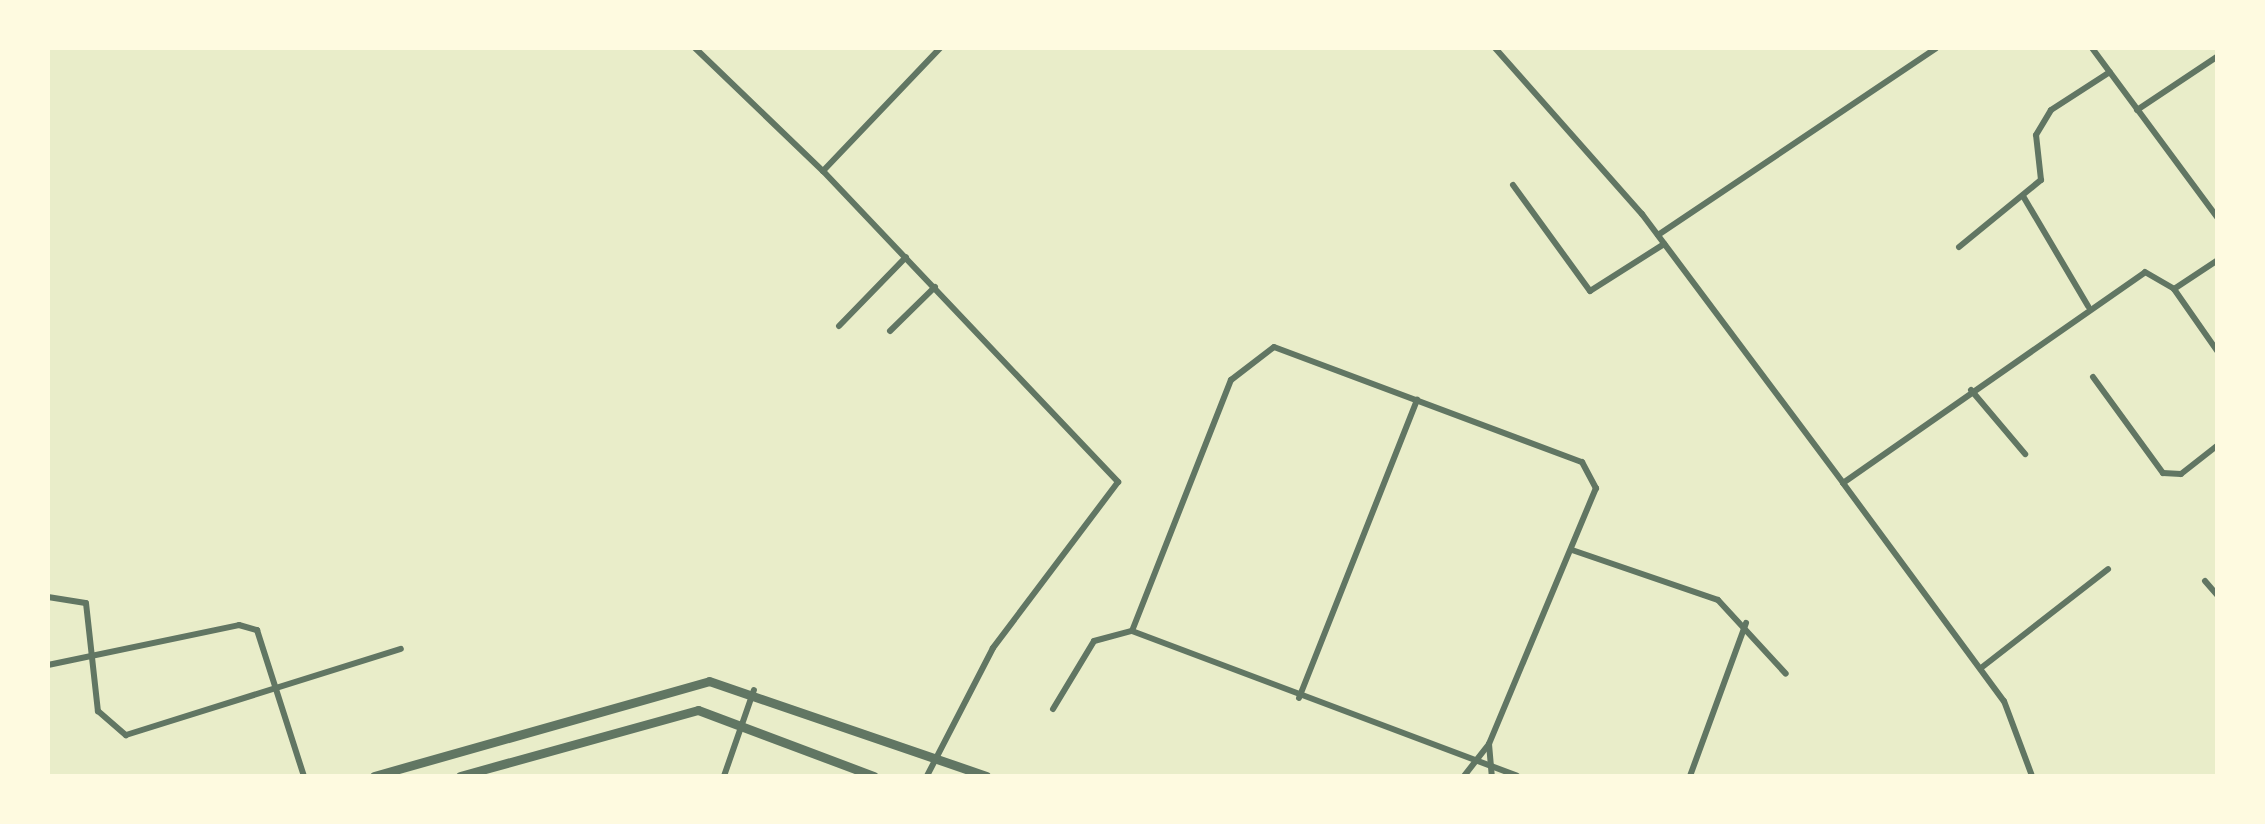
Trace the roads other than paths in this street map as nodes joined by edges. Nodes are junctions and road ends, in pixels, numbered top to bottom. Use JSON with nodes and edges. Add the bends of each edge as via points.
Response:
{"nodes":[{"id":1,"x":695,"y":48,"type":"edge"},
{"id":2,"x":940,"y":48,"type":"edge"},
{"id":3,"x":1495,"y":48,"type":"edge"},
{"id":4,"x":1936,"y":48,"type":"edge"},
{"id":5,"x":2092,"y":48,"type":"edge"},
{"id":6,"x":2218,"y":56,"type":"edge"},
{"id":7,"x":2110,"y":72,"type":"junction"},
{"id":8,"x":2137,"y":110,"type":"junction"},
{"id":9,"x":823,"y":171,"type":"junction"},
{"id":10,"x":1513,"y":185,"type":"dead end"},
{"id":11,"x":2023,"y":196,"type":"junction"},
{"id":12,"x":2218,"y":218,"type":"edge"},
{"id":13,"x":1658,"y":235,"type":"junction"},
{"id":14,"x":1664,"y":244,"type":"junction"},
{"id":15,"x":1959,"y":247,"type":"dead end"},
{"id":16,"x":906,"y":258,"type":"junction"},
{"id":17,"x":2218,"y":260,"type":"edge"},
{"id":18,"x":935,"y":287,"type":"junction"},
{"id":19,"x":2174,"y":289,"type":"junction"},
{"id":20,"x":2088,"y":307,"type":"junction"},
{"id":21,"x":839,"y":326,"type":"dead end"},
{"id":22,"x":890,"y":331,"type":"dead end"},
{"id":23,"x":2218,"y":352,"type":"edge"},
{"id":24,"x":2093,"y":376,"type":"dead end"},
{"id":25,"x":1972,"y":390,"type":"junction"},
{"id":26,"x":1417,"y":400,"type":"junction"},
{"id":27,"x":2218,"y":445,"type":"edge"},
{"id":28,"x":2025,"y":454,"type":"dead end"},
{"id":29,"x":1843,"y":483,"type":"junction"},
{"id":30,"x":1572,"y":550,"type":"junction"},
{"id":31,"x":2108,"y":569,"type":"dead end"},
{"id":32,"x":2204,"y":581,"type":"dead end"},
{"id":33,"x":2218,"y":596,"type":"edge"},
{"id":34,"x":48,"y":597,"type":"edge"},
{"id":35,"x":1746,"y":623,"type":"junction"},
{"id":36,"x":1132,"y":630,"type":"junction"},
{"id":37,"x":401,"y":649,"type":"dead end"},
{"id":38,"x":98,"y":661,"type":"junction"},
{"id":39,"x":48,"y":665,"type":"edge"},
{"id":40,"x":1981,"y":668,"type":"junction"},
{"id":41,"x":1786,"y":674,"type":"dead end"},
{"id":42,"x":279,"y":683,"type":"junction"},
{"id":43,"x":754,"y":690,"type":"junction"},
{"id":44,"x":1299,"y":698,"type":"junction"},
{"id":45,"x":1052,"y":709,"type":"dead end"},
{"id":46,"x":744,"y":726,"type":"junction"},
{"id":47,"x":1489,"y":744,"type":"junction"},
{"id":48,"x":934,"y":756,"type":"junction"},
{"id":49,"x":1470,"y":760,"type":"junction"},
{"id":50,"x":1493,"y":772,"type":"edge"},
{"id":51,"x":304,"y":776,"type":"edge"},
{"id":52,"x":374,"y":776,"type":"edge"},
{"id":53,"x":460,"y":776,"type":"edge"},
{"id":54,"x":724,"y":776,"type":"edge"},
{"id":55,"x":874,"y":776,"type":"edge"},
{"id":56,"x":927,"y":776,"type":"edge"},
{"id":57,"x":986,"y":776,"type":"edge"},
{"id":58,"x":1464,"y":776,"type":"edge"},
{"id":59,"x":1517,"y":776,"type":"edge"},
{"id":60,"x":1690,"y":776,"type":"edge"},
{"id":61,"x":2032,"y":776,"type":"edge"}],
"edges":[{"from":1,"to":9,"type":"street"},
{"from":2,"to":9,"type":"street"},
{"from":3,"to":13,"type":"street"},
{"from":4,"to":13,"type":"street"},
{"from":5,"to":7,"type":"street"},
{"from":6,"to":8,"type":"street"},
{"from":7,"to":8,"type":"street"},
{"from":7,"to":11,"type":"street","via":[[2040,124],[2046,167]]},
{"from":8,"to":12,"type":"street"},
{"from":9,"to":16,"type":"street"},
{"from":10,"to":14,"type":"street","via":[[1590,291]]},
{"from":11,"to":15,"type":"street"},
{"from":11,"to":20,"type":"street"},
{"from":13,"to":14,"type":"street"},
{"from":14,"to":29,"type":"street"},
{"from":16,"to":18,"type":"street"},
{"from":16,"to":21,"type":"street"},
{"from":17,"to":19,"type":"street"},
{"from":18,"to":22,"type":"street"},
{"from":18,"to":48,"type":"street","via":[[1118,482],[993,648]]},
{"from":19,"to":20,"type":"street","via":[[2145,272]]},
{"from":19,"to":23,"type":"street"},
{"from":20,"to":25,"type":"street"},
{"from":24,"to":27,"type":"street","via":[[2163,473],[2181,474]]},
{"from":25,"to":28,"type":"street"},
{"from":25,"to":29,"type":"street"},
{"from":26,"to":30,"type":"street","via":[[1582,462],[1596,488]]},
{"from":26,"to":36,"type":"street","via":[[1290,348],[1274,347],[1231,380]]},
{"from":26,"to":44,"type":"street"},
{"from":29,"to":40,"type":"street"},
{"from":30,"to":35,"type":"street","via":[[1718,600]]},
{"from":30,"to":47,"type":"street"},
{"from":31,"to":40,"type":"street"},
{"from":32,"to":33,"type":"street"},
{"from":34,"to":38,"type":"street","via":[[86,602]]},
{"from":35,"to":41,"type":"street"},
{"from":35,"to":60,"type":"street"},
{"from":36,"to":44,"type":"street"},
{"from":36,"to":45,"type":"street","via":[[1094,641]]},
{"from":37,"to":42,"type":"street"},
{"from":38,"to":39,"type":"street"},
{"from":38,"to":42,"type":"street","via":[[239,625],[265,642]]},
{"from":38,"to":42,"type":"street","via":[[101,720],[126,735]]},
{"from":40,"to":61,"type":"street","via":[[2004,701]]},
{"from":42,"to":51,"type":"street"},
{"from":43,"to":46,"type":"street"},
{"from":43,"to":48,"type":"street"},
{"from":43,"to":52,"type":"street","via":[[709,680]]},
{"from":44,"to":49,"type":"street"},
{"from":46,"to":53,"type":"street","via":[[698,710]]},
{"from":46,"to":54,"type":"street"},
{"from":46,"to":55,"type":"street"},
{"from":47,"to":49,"type":"street"},
{"from":47,"to":50,"type":"street"},
{"from":48,"to":56,"type":"street"},
{"from":48,"to":57,"type":"street"},
{"from":49,"to":50,"type":"street"},
{"from":49,"to":58,"type":"street"},
{"from":50,"to":59,"type":"street"}]}
